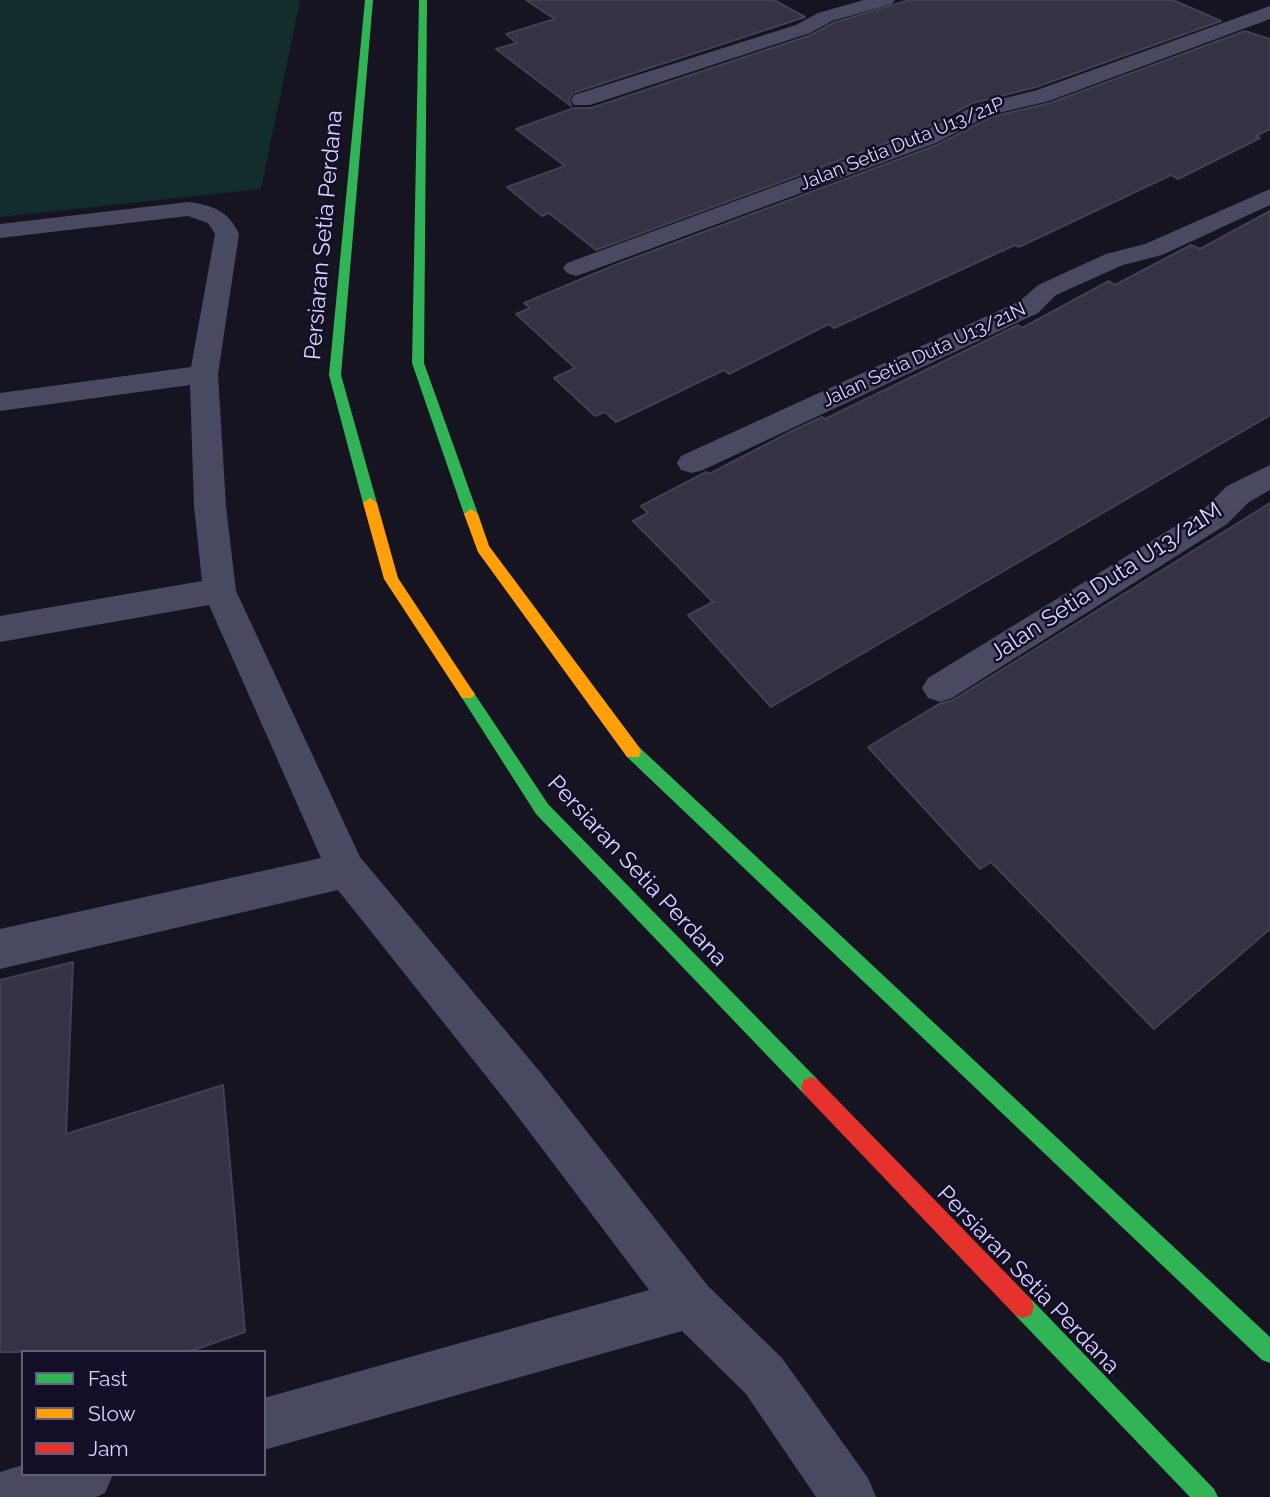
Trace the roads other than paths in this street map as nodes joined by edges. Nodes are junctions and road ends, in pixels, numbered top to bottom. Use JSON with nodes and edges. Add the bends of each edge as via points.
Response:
{"nodes":[{"id":1,"x":369,"y":0,"type":"edge"},
{"id":2,"x":423,"y":0,"type":"edge"},
{"id":3,"x":885,"y":0,"type":"edge"},
{"id":4,"x":1270,"y":12,"type":"edge"},
{"id":5,"x":582,"y":100,"type":"dead end"},
{"id":6,"x":1270,"y":196,"type":"edge"},
{"id":7,"x":0,"y":231,"type":"edge"},
{"id":8,"x":576,"y":268,"type":"dead end"},
{"id":9,"x":204,"y":374,"type":"junction"},
{"id":10,"x":0,"y":402,"type":"edge"},
{"id":11,"x":692,"y":463,"type":"dead end"},
{"id":12,"x":1270,"y":476,"type":"edge"},
{"id":13,"x":219,"y":591,"type":"junction"},
{"id":14,"x":0,"y":629,"type":"edge"},
{"id":15,"x":940,"y":688,"type":"dead end"},
{"id":16,"x":346,"y":870,"type":"junction"},
{"id":17,"x":0,"y":949,"type":"edge"},
{"id":18,"x":690,"y":1304,"type":"junction"},
{"id":19,"x":1270,"y":1352,"type":"edge"},
{"id":20,"x":266,"y":1423,"type":"edge"},
{"id":21,"x":79,"y":1476,"type":"edge"},
{"id":22,"x":5,"y":1497,"type":"edge"},
{"id":23,"x":849,"y":1497,"type":"edge"},
{"id":24,"x":1206,"y":1497,"type":"edge"}],
"edges":[{"from":1,"to":24,"type":"main road","name":"Persiaran Setia Perdana","via":[[335,375],[391,579],[542,809]]},
{"from":2,"to":19,"type":"main road","via":[[418,363],[483,548],[632,751]]},
{"from":3,"to":5,"type":"street"},
{"from":4,"to":8,"type":"street","name":"Jalan Setia Duta U13/21P","via":[[1041,96],[1005,102],[950,123],[928,138]]},
{"from":6,"to":11,"type":"street","name":"Jalan Setia Duta U13/21N","via":[[1153,250],[1115,259],[1047,290],[1030,307]]},
{"from":7,"to":9,"type":"street","via":[[188,209],[216,217],[228,234]]},
{"from":9,"to":10,"type":"street"},
{"from":9,"to":13,"type":"street"},
{"from":12,"to":15,"type":"street","name":"Jalan Setia Duta U13/21M","via":[[1238,494],[1216,516]]},
{"from":13,"to":14,"type":"street"},
{"from":13,"to":16,"type":"street"},
{"from":16,"to":17,"type":"street"},
{"from":16,"to":18,"type":"street","via":[[525,1089]]},
{"from":18,"to":20,"type":"street"},
{"from":18,"to":23,"type":"street","via":[[764,1376]]},
{"from":21,"to":22,"type":"street"}]}
